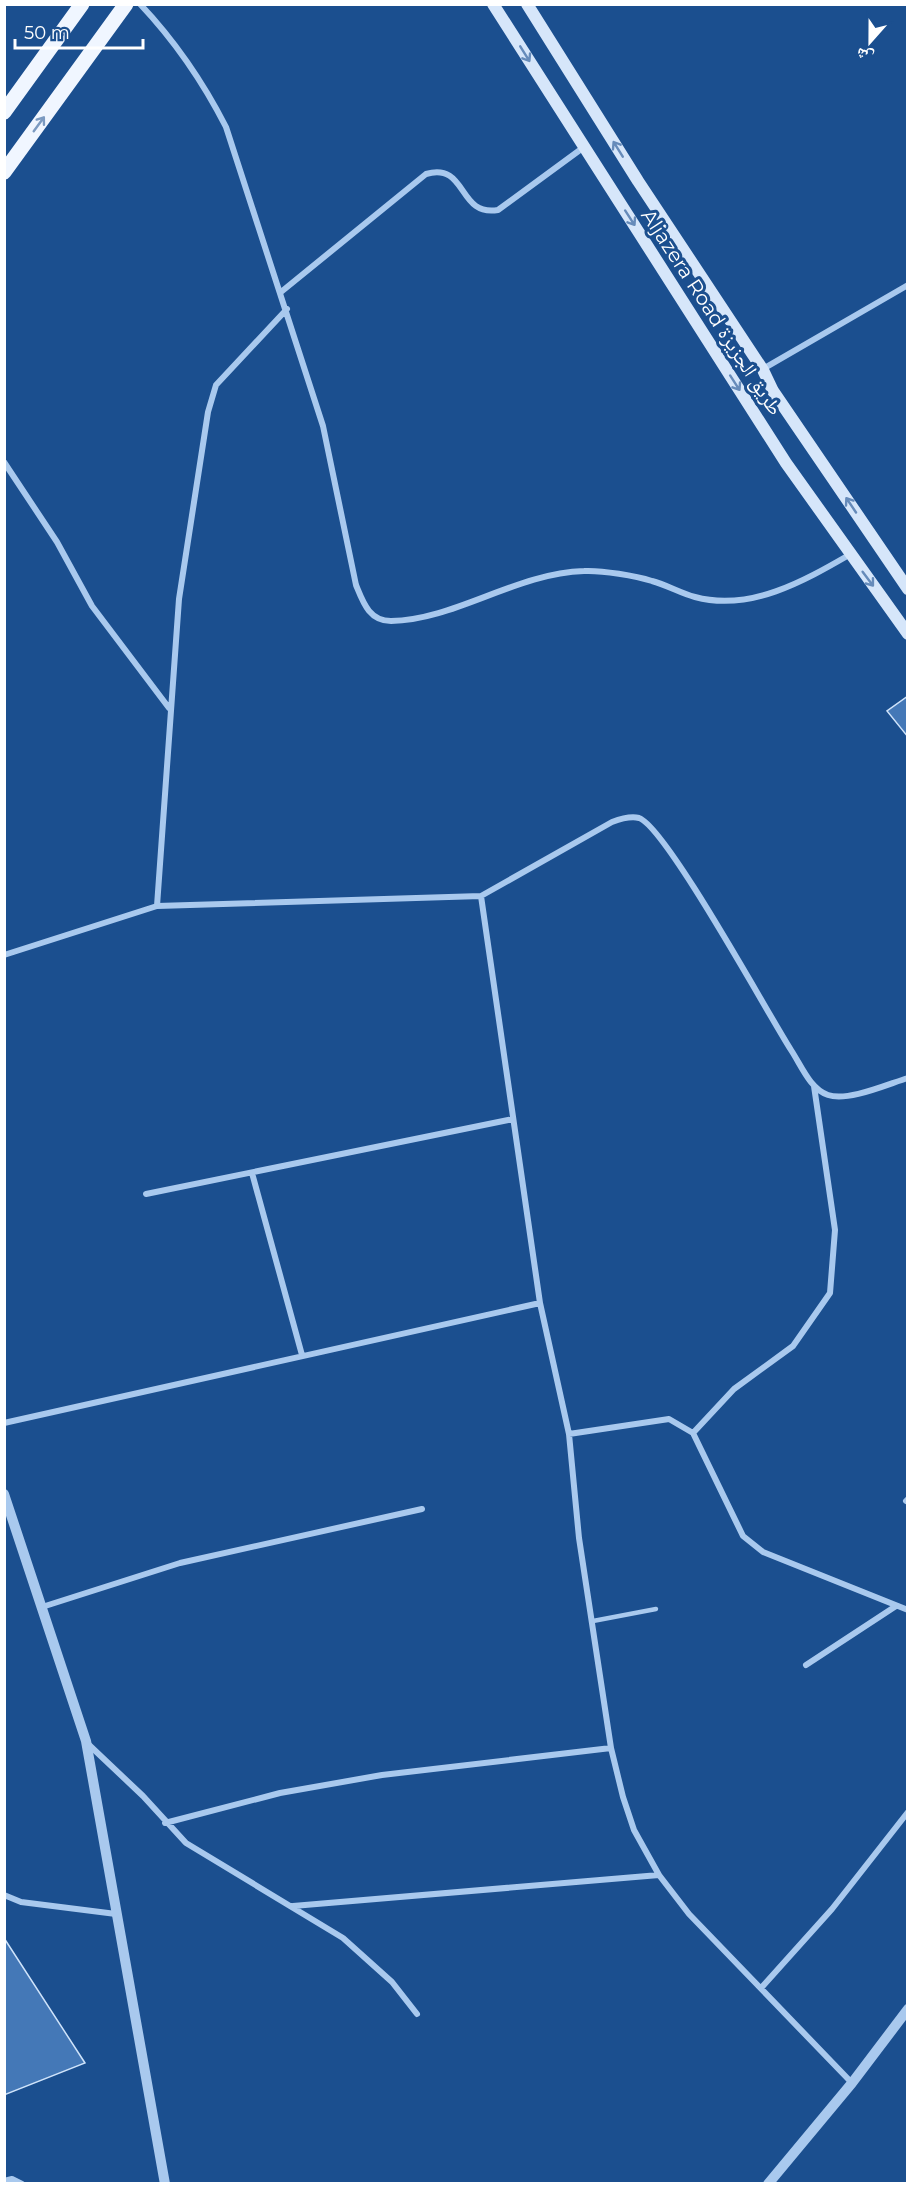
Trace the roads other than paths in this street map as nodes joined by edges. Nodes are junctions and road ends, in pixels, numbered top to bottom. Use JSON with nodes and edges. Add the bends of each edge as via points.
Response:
{"nodes":[{"id":1,"x":82,"y":4,"type":"edge"},
{"id":2,"x":126,"y":4,"type":"edge"},
{"id":3,"x":140,"y":4,"type":"edge"},
{"id":4,"x":493,"y":4,"type":"edge"},
{"id":5,"x":527,"y":4,"type":"edge"},
{"id":6,"x":4,"y":112,"type":"edge"},
{"id":7,"x":584,"y":147,"type":"junction"},
{"id":8,"x":4,"y":172,"type":"edge"},
{"id":9,"x":908,"y":285,"type":"edge"},
{"id":10,"x":281,"y":292,"type":"junction"},
{"id":11,"x":287,"y":309,"type":"junction"},
{"id":12,"x":762,"y":370,"type":"junction"},
{"id":13,"x":4,"y":462,"type":"edge"},
{"id":14,"x":849,"y":555,"type":"junction"},
{"id":15,"x":908,"y":589,"type":"edge"},
{"id":16,"x":908,"y":634,"type":"edge"},
{"id":17,"x":169,"y":708,"type":"junction"},
{"id":18,"x":481,"y":896,"type":"junction"},
{"id":19,"x":157,"y":906,"type":"junction"},
{"id":20,"x":4,"y":955,"type":"edge"},
{"id":21,"x":908,"y":1078,"type":"edge"},
{"id":22,"x":814,"y":1086,"type":"junction"},
{"id":23,"x":513,"y":1119,"type":"junction"},
{"id":24,"x":252,"y":1173,"type":"junction"},
{"id":25,"x":146,"y":1194,"type":"dead end"},
{"id":26,"x":540,"y":1303,"type":"junction"},
{"id":27,"x":302,"y":1355,"type":"junction"},
{"id":28,"x":4,"y":1424,"type":"edge"},
{"id":29,"x":693,"y":1433,"type":"junction"},
{"id":30,"x":569,"y":1434,"type":"junction"},
{"id":31,"x":4,"y":1494,"type":"edge"},
{"id":32,"x":422,"y":1509,"type":"dead end"},
{"id":33,"x":896,"y":1606,"type":"junction"},
{"id":34,"x":42,"y":1607,"type":"junction"},
{"id":35,"x":656,"y":1609,"type":"dead end"},
{"id":36,"x":908,"y":1610,"type":"edge"},
{"id":37,"x":593,"y":1621,"type":"junction"},
{"id":38,"x":806,"y":1665,"type":"dead end"},
{"id":39,"x":86,"y":1742,"type":"junction"},
{"id":40,"x":611,"y":1748,"type":"junction"},
{"id":41,"x":908,"y":1812,"type":"edge"},
{"id":42,"x":165,"y":1823,"type":"junction"},
{"id":43,"x":659,"y":1875,"type":"junction"},
{"id":44,"x":4,"y":1895,"type":"edge"},
{"id":45,"x":293,"y":1906,"type":"junction"},
{"id":46,"x":116,"y":1914,"type":"junction"},
{"id":47,"x":762,"y":1987,"type":"junction"},
{"id":48,"x":908,"y":2008,"type":"edge"},
{"id":49,"x":417,"y":2014,"type":"dead end"},
{"id":50,"x":852,"y":2083,"type":"junction"},
{"id":51,"x":4,"y":2181,"type":"edge"},
{"id":52,"x":22,"y":2184,"type":"edge"},
{"id":53,"x":165,"y":2184,"type":"edge"},
{"id":54,"x":768,"y":2184,"type":"edge"}],
"edges":[{"from":1,"to":6,"type":"main road"},
{"from":8,"to":2,"type":"main road","one_way":true},
{"from":3,"to":10,"type":"street","via":[[164,28],[202,82],[226,127]]},
{"from":4,"to":7,"type":"main road","name":"Aljazera Road طريق الجزيزة","one_way":true},
{"from":12,"to":5,"type":"main road","name":"Aljazera Road طريق الجزيزة","one_way":true},
{"from":7,"to":10,"type":"street","via":[[498,210],[488,212],[474,206],[450,174],[439,170],[426,174]]},
{"from":7,"to":14,"type":"main road","name":"Aljazera Road طريق الجزيزة","one_way":true},
{"from":9,"to":12,"type":"street"},
{"from":10,"to":11,"type":"street"},
{"from":11,"to":14,"type":"street","via":[[323,426],[356,585],[365,608],[375,618],[390,621],[444,613],[524,581],[585,571],[651,580],[696,597],[726,601],[754,598],[800,583]]},
{"from":11,"to":17,"type":"street","via":[[216,385],[208,412],[179,599]]},
{"from":15,"to":12,"type":"main road","name":"Aljazera Road طريق الجزيزة","one_way":true},
{"from":13,"to":17,"type":"street","via":[[57,542],[92,606]]},
{"from":14,"to":16,"type":"main road","name":"Aljazera Road طريق الجزيزة","one_way":true},
{"from":17,"to":19,"type":"street"},
{"from":18,"to":19,"type":"street"},
{"from":18,"to":22,"type":"street","via":[[612,822],[639,818],[656,830],[696,891]]},
{"from":18,"to":23,"type":"street"},
{"from":19,"to":20,"type":"street"},
{"from":21,"to":22,"type":"street","via":[[843,1097],[828,1095]]},
{"from":22,"to":29,"type":"street","via":[[835,1230],[830,1293],[792,1346],[734,1389]]},
{"from":23,"to":24,"type":"street"},
{"from":23,"to":26,"type":"street"},
{"from":24,"to":25,"type":"street"},
{"from":24,"to":27,"type":"street"},
{"from":26,"to":27,"type":"street"},
{"from":26,"to":30,"type":"street"},
{"from":27,"to":28,"type":"street"},
{"from":29,"to":30,"type":"street","via":[[669,1419]]},
{"from":29,"to":33,"type":"street","via":[[743,1536],[763,1552]]},
{"from":30,"to":37,"type":"street","via":[[579,1538]]},
{"from":31,"to":34,"type":"street"},
{"from":32,"to":34,"type":"street","via":[[180,1563]]},
{"from":33,"to":36,"type":"street"},
{"from":33,"to":38,"type":"street"},
{"from":34,"to":39,"type":"street"},
{"from":35,"to":37,"type":"lane"},
{"from":37,"to":40,"type":"street"},
{"from":39,"to":42,"type":"street","via":[[143,1796]]},
{"from":39,"to":46,"type":"street"},
{"from":40,"to":42,"type":"street","via":[[382,1775],[280,1793]]},
{"from":40,"to":43,"type":"street","via":[[634,1830]]},
{"from":41,"to":47,"type":"street","via":[[832,1909]]},
{"from":42,"to":45,"type":"street","via":[[186,1843]]},
{"from":43,"to":45,"type":"street"},
{"from":43,"to":47,"type":"street","via":[[688,1914]]},
{"from":44,"to":46,"type":"street","via":[[21,1902]]},
{"from":45,"to":49,"type":"street","via":[[364,1956],[392,1982]]},
{"from":46,"to":53,"type":"street"},
{"from":47,"to":50,"type":"street"},
{"from":48,"to":50,"type":"street"},
{"from":50,"to":54,"type":"street"},
{"from":51,"to":52,"type":"street"}]}
